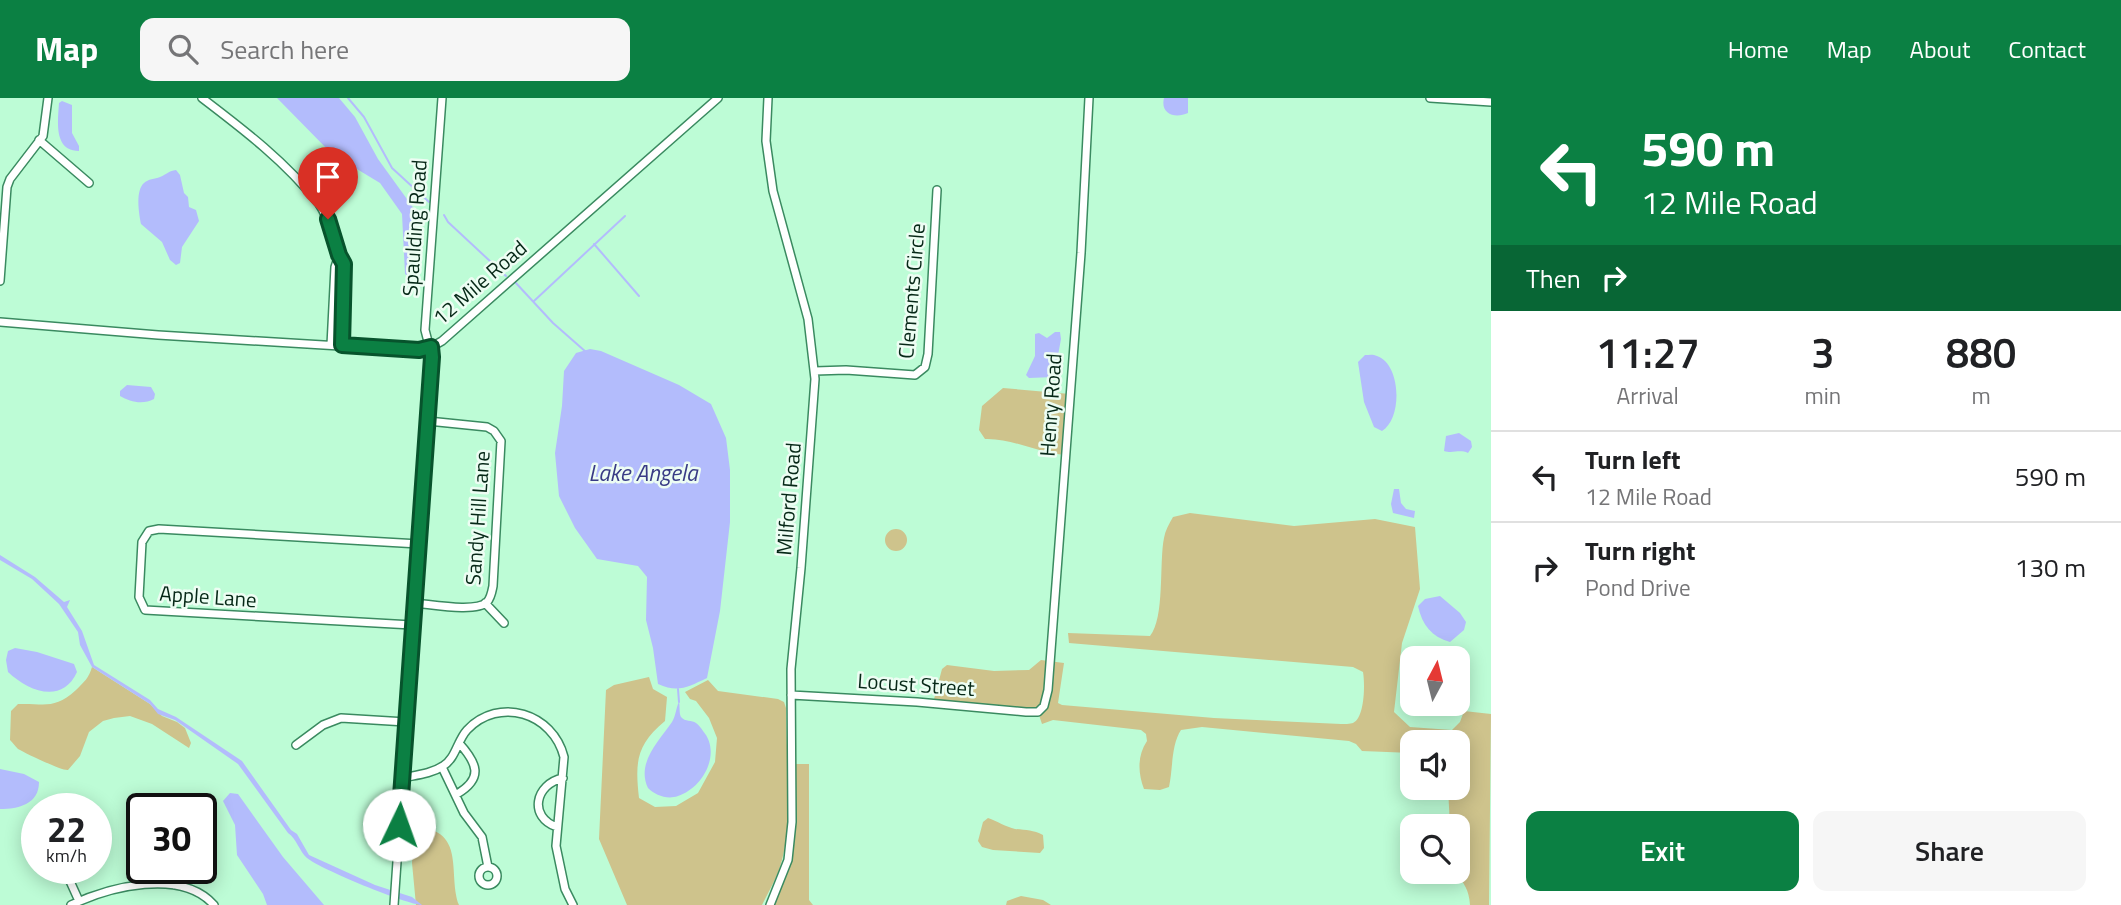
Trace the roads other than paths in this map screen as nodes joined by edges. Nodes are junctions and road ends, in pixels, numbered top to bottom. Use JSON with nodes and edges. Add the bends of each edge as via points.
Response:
{"nodes":[{"id":1,"x":48,"y":98,"type":"edge"},
{"id":2,"x":202,"y":98,"type":"edge"},
{"id":3,"x":442,"y":98,"type":"edge"},
{"id":4,"x":718,"y":98,"type":"edge"},
{"id":5,"x":768,"y":98,"type":"edge"},
{"id":6,"x":1089,"y":98,"type":"edge"},
{"id":7,"x":1430,"y":98,"type":"edge"},
{"id":8,"x":1491,"y":102,"type":"edge"},
{"id":9,"x":39,"y":140,"type":"junction"},
{"id":10,"x":89,"y":183,"type":"dead end"},
{"id":11,"x":937,"y":190,"type":"dead end"},
{"id":12,"x":339,"y":255,"type":"junction"},
{"id":13,"x":0,"y":281,"type":"edge"},
{"id":14,"x":334,"y":305,"type":"junction"},
{"id":15,"x":344,"y":305,"type":"junction"},
{"id":16,"x":0,"y":322,"type":"edge"},
{"id":17,"x":331,"y":345,"type":"junction"},
{"id":18,"x":342,"y":345,"type":"junction"},
{"id":19,"x":431,"y":347,"type":"junction"},
{"id":20,"x":815,"y":371,"type":"junction"},
{"id":21,"x":428,"y":421,"type":"junction"},
{"id":22,"x":419,"y":544,"type":"junction"},
{"id":23,"x":414,"y":603,"type":"junction"},
{"id":24,"x":485,"y":603,"type":"junction"},
{"id":25,"x":503,"y":623,"type":"dead end"},
{"id":26,"x":412,"y":625,"type":"junction"},
{"id":27,"x":791,"y":695,"type":"junction"},
{"id":28,"x":1038,"y":712,"type":"joint"},
{"id":29,"x":406,"y":722,"type":"junction"},
{"id":30,"x":459,"y":743,"type":"junction"},
{"id":31,"x":296,"y":745,"type":"dead end"},
{"id":32,"x":442,"y":767,"type":"junction"},
{"id":33,"x":402,"y":778,"type":"junction"},
{"id":34,"x":563,"y":778,"type":"junction"},
{"id":35,"x":457,"y":794,"type":"junction"},
{"id":36,"x":557,"y":827,"type":"junction"},
{"id":37,"x":488,"y":867,"type":"dead end"},
{"id":38,"x":69,"y":884,"type":"edge"},
{"id":39,"x":174,"y":885,"type":"joint"},
{"id":40,"x":75,"y":903,"type":"edge"},
{"id":41,"x":214,"y":905,"type":"edge"},
{"id":42,"x":394,"y":905,"type":"edge"},
{"id":43,"x":573,"y":905,"type":"edge"},
{"id":44,"x":769,"y":905,"type":"edge"}],
"edges":[{"from":1,"to":9,"type":"street"},
{"from":2,"to":12,"type":"street","via":[[258,140],[318,204],[333,231]]},
{"from":3,"to":19,"type":"street","name":"Spaulding Road","via":[[425,321]]},
{"from":4,"to":19,"type":"street","name":"12 Mile Road"},
{"from":5,"to":20,"type":"street","name":"Milford Road","via":[[766,141],[773,191],[808,319]]},
{"from":6,"to":28,"type":"street","name":"Henry Road","via":[[1048,690]]},
{"from":7,"to":8,"type":"street"},
{"from":9,"to":10,"type":"street"},
{"from":9,"to":13,"type":"street","via":[[7,187]]},
{"from":11,"to":20,"type":"street","name":"Clements Circle","via":[[928,354],[923,370],[909,375]]},
{"from":12,"to":14,"type":"street"},
{"from":12,"to":15,"type":"street","via":[[344,264]]},
{"from":14,"to":15,"type":"street"},
{"from":14,"to":17,"type":"street"},
{"from":15,"to":18,"type":"street"},
{"from":16,"to":17,"type":"street","name":"12 Mile Road"},
{"from":17,"to":18,"type":"street","name":"12 Mile Road"},
{"from":18,"to":19,"type":"street","name":"12 Mile Road"},
{"from":19,"to":21,"type":"street","name":"Spaulding Road"},
{"from":20,"to":27,"type":"street","name":"Milford Road"},
{"from":21,"to":22,"type":"street","name":"Spaulding Road"},
{"from":21,"to":24,"type":"street","name":"Sandy Hill Lane","via":[[487,427],[501,441],[493,586]]},
{"from":22,"to":23,"type":"street","name":"Spaulding Road"},
{"from":22,"to":26,"type":"street","name":"Apple Lane","via":[[159,529],[149,531],[142,542],[139,597],[145,610]]},
{"from":23,"to":24,"type":"street","name":"Sandy Hill Lane","via":[[466,607]]},
{"from":23,"to":26,"type":"street","name":"Spaulding Road"},
{"from":24,"to":25,"type":"street"},
{"from":26,"to":29,"type":"street","name":"Spaulding Road"},
{"from":27,"to":28,"type":"street","name":"Locust Street"},
{"from":27,"to":44,"type":"street","name":"Milford Road","via":[[790,844]]},
{"from":29,"to":31,"type":"street","via":[[341,719],[323,725]]},
{"from":29,"to":33,"type":"street","name":"Spaulding Road"},
{"from":30,"to":32,"type":"street"},
{"from":30,"to":34,"type":"street","via":[[478,721],[505,711],[538,719],[562,747]]},
{"from":30,"to":35,"type":"street","via":[[476,768],[470,784]]},
{"from":32,"to":33,"type":"street"},
{"from":32,"to":35,"type":"street"},
{"from":33,"to":42,"type":"street","name":"Spaulding Road"},
{"from":34,"to":36,"type":"street"},
{"from":34,"to":36,"type":"street","via":[[542,789],[539,799],[543,816]]},
{"from":35,"to":37,"type":"street","via":[[482,838]]},
{"from":36,"to":43,"type":"street","via":[[556,846]]},
{"from":38,"to":40,"type":"street"},
{"from":39,"to":40,"type":"street","via":[[127,887]]},
{"from":39,"to":41,"type":"street","via":[[196,891]]}]}
